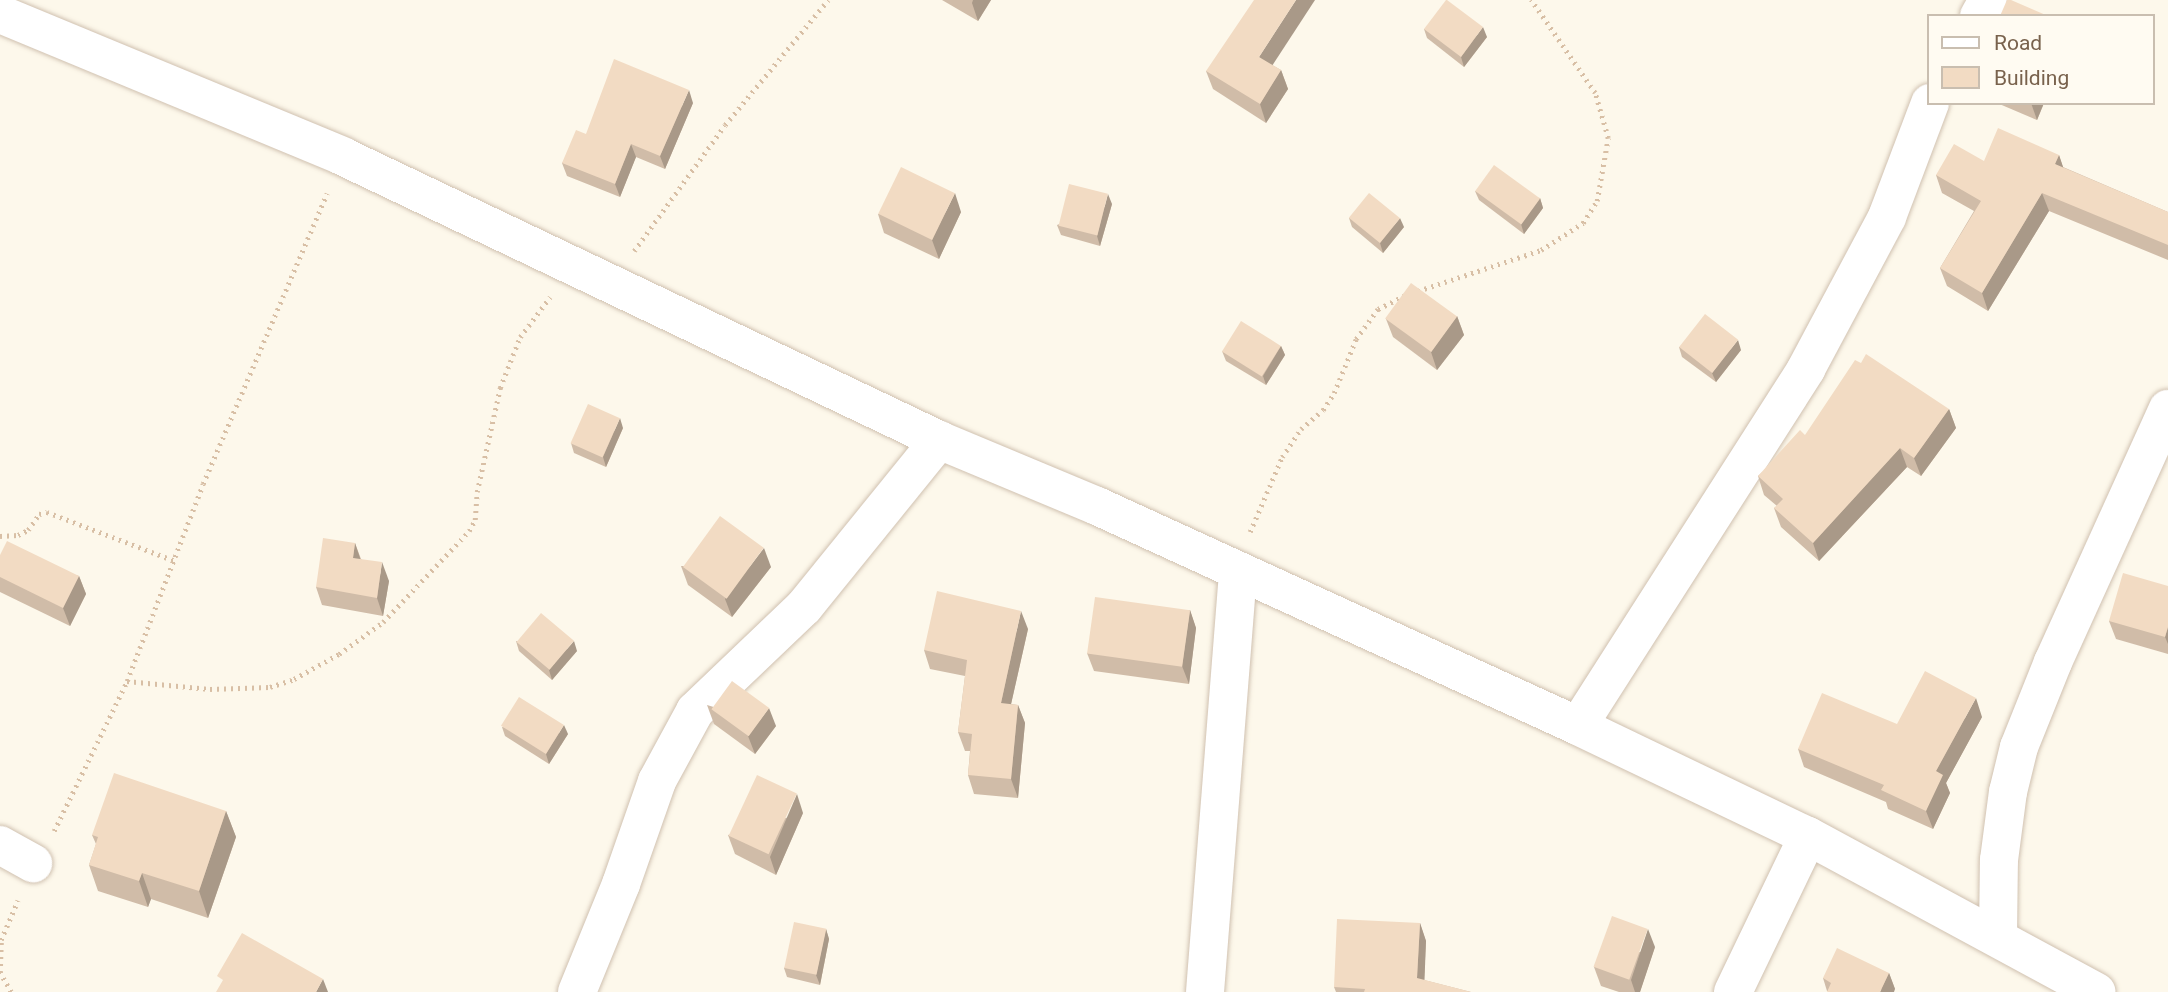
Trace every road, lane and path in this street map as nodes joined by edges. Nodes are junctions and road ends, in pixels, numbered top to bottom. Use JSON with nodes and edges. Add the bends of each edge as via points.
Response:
{"nodes":[{"id":1,"x":828,"y":0,"type":"edge"},
{"id":2,"x":1531,"y":0,"type":"edge"},
{"id":3,"x":0,"y":14,"type":"edge"},
{"id":4,"x":1929,"y":105,"type":"edge"},
{"id":5,"x":342,"y":156,"type":"junction"},
{"id":6,"x":596,"y":275,"type":"junction"},
{"id":7,"x":2168,"y":409,"type":"edge"},
{"id":8,"x":939,"y":440,"type":"junction"},
{"id":9,"x":0,"y":536,"type":"edge"},
{"id":10,"x":175,"y":561,"type":"junction"},
{"id":11,"x":1235,"y":570,"type":"junction"},
{"id":12,"x":127,"y":681,"type":"junction"},
{"id":13,"x":1578,"y":726,"type":"junction"},
{"id":14,"x":1808,"y":836,"type":"junction"},
{"id":15,"x":0,"y":845,"type":"edge"},
{"id":16,"x":33,"y":863,"type":"junction"},
{"id":17,"x":1998,"y":937,"type":"junction"},
{"id":18,"x":11,"y":992,"type":"edge"},
{"id":19,"x":577,"y":992,"type":"edge"},
{"id":20,"x":1205,"y":992,"type":"edge"},
{"id":21,"x":1734,"y":992,"type":"edge"},
{"id":22,"x":2096,"y":992,"type":"edge"}],
"edges":[{"from":1,"to":6,"type":"path"},
{"from":2,"to":11,"type":"path","via":[[1595,93],[1608,138],[1597,201],[1583,223],[1541,250],[1400,296],[1378,309],[1356,340],[1329,401],[1282,457]]},
{"from":3,"to":5,"type":"street"},
{"from":4,"to":13,"type":"street","via":[[1887,216],[1806,369]]},
{"from":5,"to":6,"type":"street"},
{"from":5,"to":10,"type":"path"},
{"from":6,"to":8,"type":"street"},
{"from":6,"to":12,"type":"path","via":[[546,301],[520,337],[500,388],[475,520],[383,622],[340,654],[270,687],[210,688]]},
{"from":7,"to":17,"type":"street","via":[[2019,747],[2000,860]]},
{"from":8,"to":11,"type":"street"},
{"from":8,"to":19,"type":"street","via":[[804,607],[695,711],[657,781]]},
{"from":9,"to":10,"type":"path","via":[[18,535],[47,512]]},
{"from":10,"to":12,"type":"path"},
{"from":11,"to":13,"type":"street"},
{"from":11,"to":20,"type":"street"},
{"from":12,"to":16,"type":"path","via":[[63,817]]},
{"from":13,"to":14,"type":"street"},
{"from":14,"to":17,"type":"street"},
{"from":14,"to":21,"type":"street"},
{"from":15,"to":16,"type":"street"},
{"from":16,"to":18,"type":"path","via":[[1,940],[0,973]]},
{"from":17,"to":22,"type":"street"}]}
